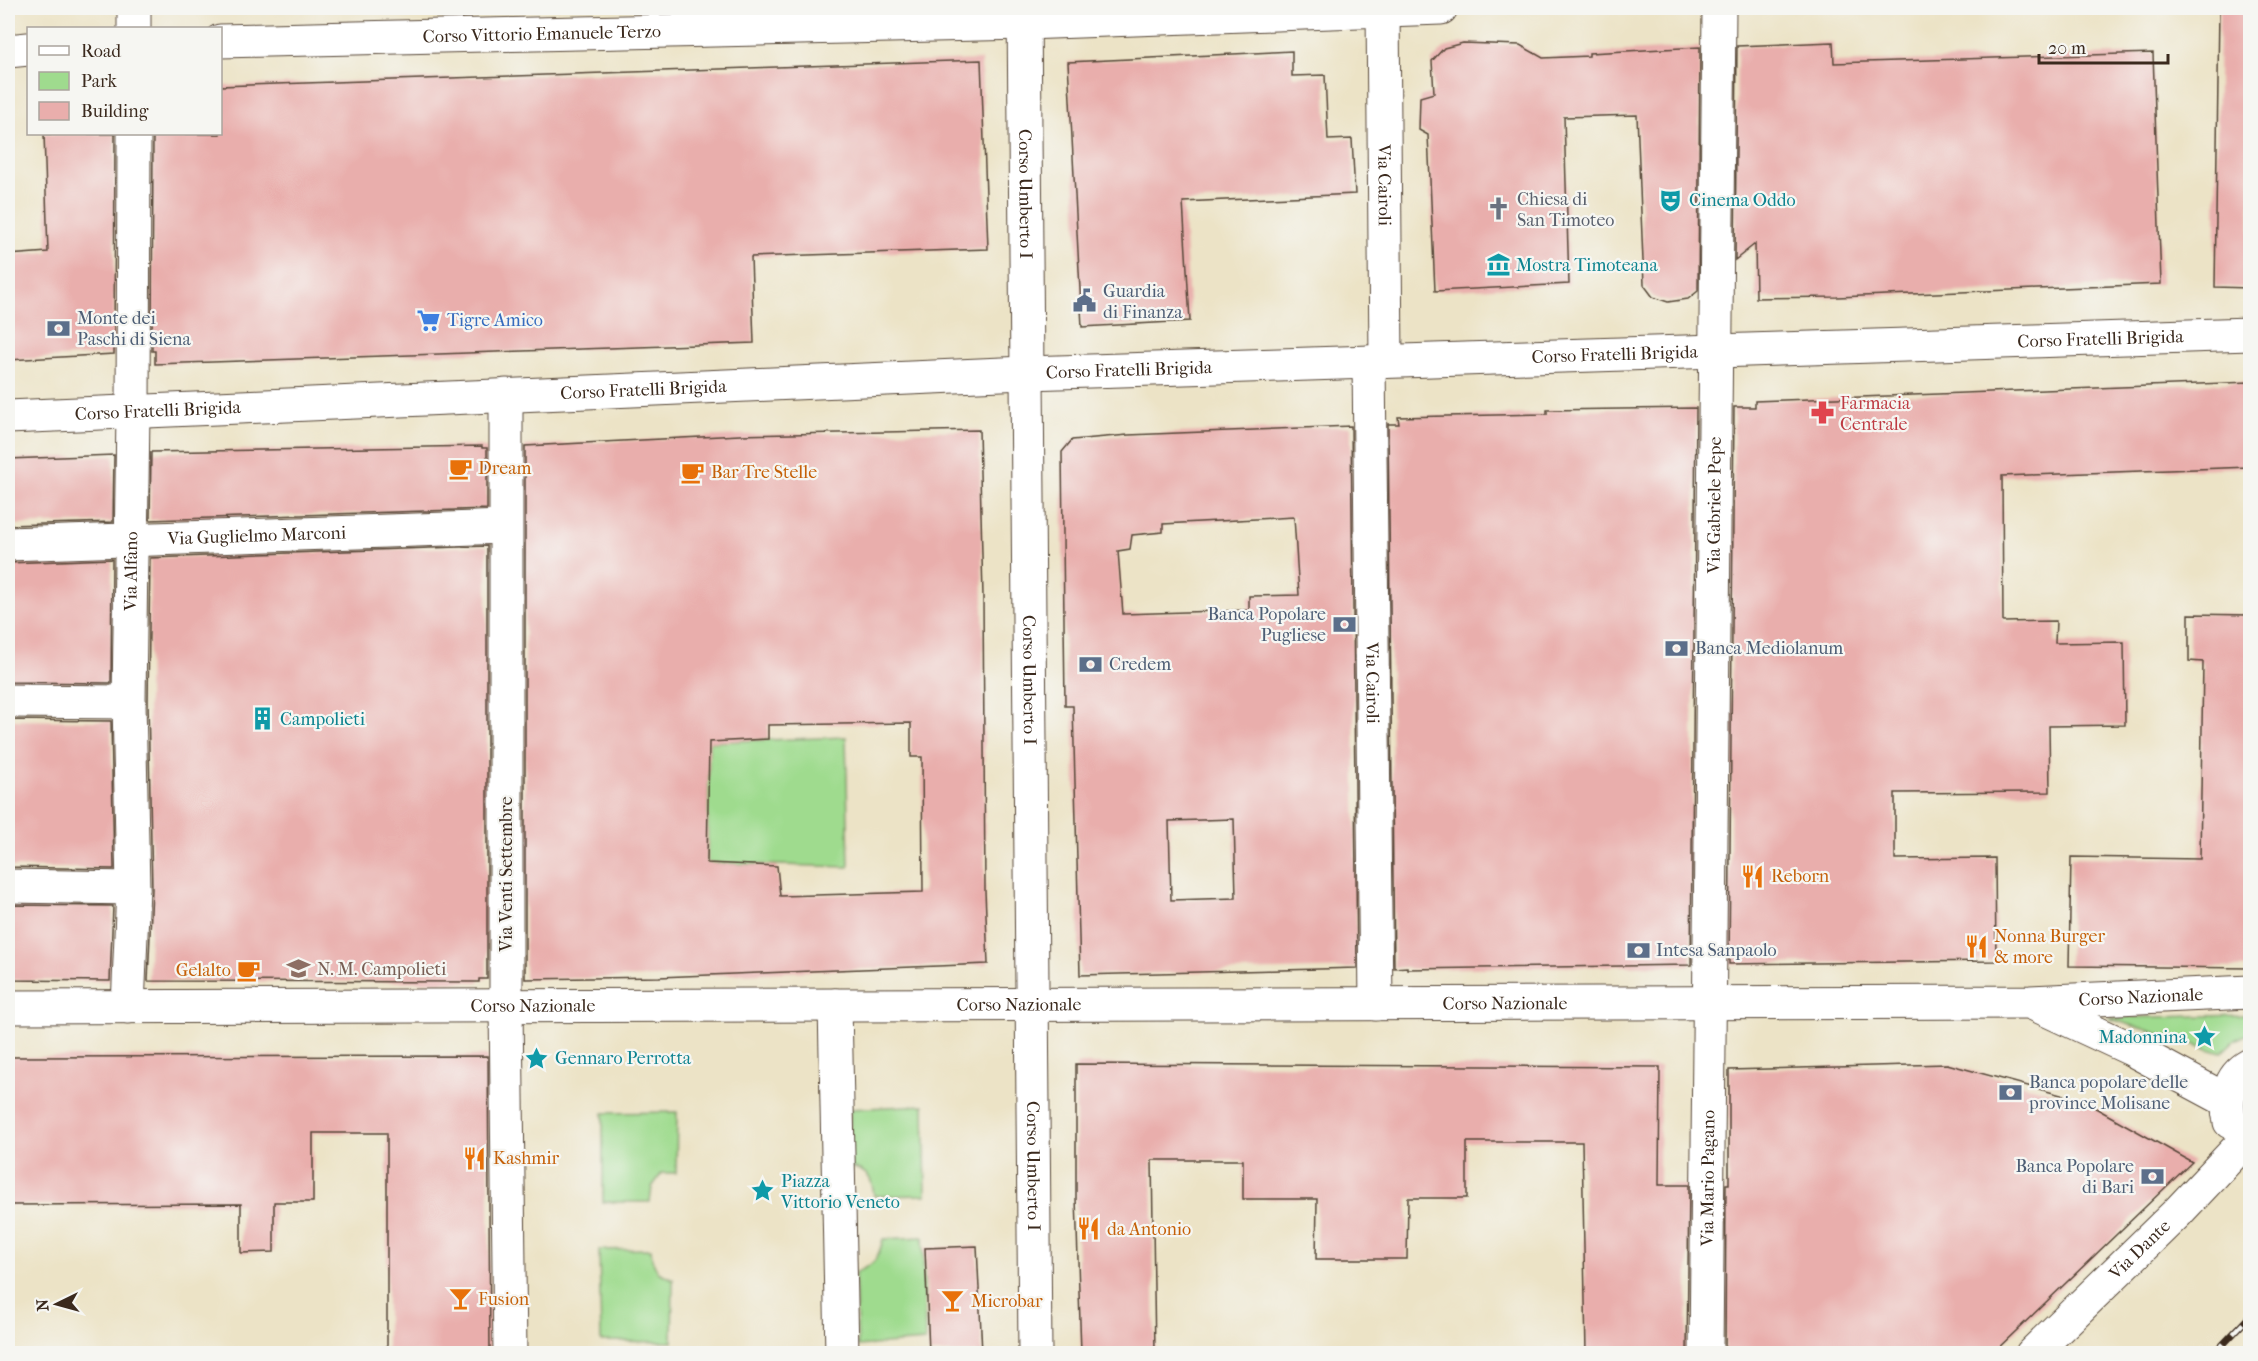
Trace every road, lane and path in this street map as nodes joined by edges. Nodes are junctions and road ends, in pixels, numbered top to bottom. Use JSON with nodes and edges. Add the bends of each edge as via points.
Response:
{"nodes":[{"id":1,"x":134,"y":8,"type":"edge"},
{"id":2,"x":1383,"y":8,"type":"edge"},
{"id":3,"x":1441,"y":8,"type":"edge"},
{"id":4,"x":1719,"y":8,"type":"edge"},
{"id":5,"x":1025,"y":15,"type":"edge"},
{"id":6,"x":134,"y":27,"type":"edge"},
{"id":7,"x":222,"y":41,"type":"edge"},
{"id":8,"x":27,"y":50,"type":"edge"},
{"id":9,"x":8,"y":51,"type":"edge"},
{"id":10,"x":134,"y":135,"type":"edge"},
{"id":11,"x":2250,"y":334,"type":"edge"},
{"id":12,"x":1716,"y":351,"type":"junction"},
{"id":13,"x":1378,"y":362,"type":"junction"},
{"id":14,"x":1027,"y":373,"type":"junction"},
{"id":15,"x":506,"y":395,"type":"junction"},
{"id":16,"x":133,"y":412,"type":"junction"},
{"id":17,"x":8,"y":417,"type":"edge"},
{"id":18,"x":505,"y":527,"type":"junction"},
{"id":19,"x":131,"y":541,"type":"junction"},
{"id":20,"x":8,"y":544,"type":"edge"},
{"id":21,"x":8,"y":701,"type":"edge"},
{"id":22,"x":129,"y":702,"type":"junction"},
{"id":23,"x":8,"y":886,"type":"edge"},
{"id":24,"x":133,"y":888,"type":"junction"},
{"id":25,"x":2250,"y":992,"type":"edge"},
{"id":26,"x":1709,"y":1002,"type":"junction"},
{"id":27,"x":2030,"y":1002,"type":"junction"},
{"id":28,"x":1032,"y":1004,"type":"junction"},
{"id":29,"x":1376,"y":1004,"type":"junction"},
{"id":30,"x":835,"y":1005,"type":"junction"},
{"id":31,"x":506,"y":1006,"type":"junction"},
{"id":32,"x":8,"y":1007,"type":"edge"},
{"id":33,"x":128,"y":1007,"type":"junction"},
{"id":34,"x":2250,"y":1065,"type":"edge"},
{"id":35,"x":2226,"y":1100,"type":"junction"},
{"id":36,"x":2247,"y":1144,"type":"edge"},
{"id":37,"x":510,"y":1353,"type":"edge"},
{"id":38,"x":842,"y":1353,"type":"edge"},
{"id":39,"x":1035,"y":1353,"type":"edge"},
{"id":40,"x":1706,"y":1353,"type":"edge"},
{"id":41,"x":2031,"y":1353,"type":"edge"}],
"edges":[{"from":1,"to":6,"type":"street"},
{"from":2,"to":3,"type":"street","name":"Corso Vittorio Emanuele Terzo"},
{"from":2,"to":5,"type":"street","name":"Corso Vittorio Emanuele Terzo"},
{"from":2,"to":13,"type":"street","name":"Via Cairoli"},
{"from":4,"to":12,"type":"street","name":"Via Gabriele Pepe"},
{"from":5,"to":7,"type":"street","name":"Corso Vittorio Emanuele Terzo"},
{"from":5,"to":14,"type":"street","name":"Corso Umberto I"},
{"from":8,"to":9,"type":"street"},
{"from":10,"to":16,"type":"street","name":"Via Alfano"},
{"from":11,"to":12,"type":"street","name":"Corso Fratelli Brigida"},
{"from":12,"to":13,"type":"street","name":"Corso Fratelli Brigida"},
{"from":12,"to":26,"type":"street","name":"Via Gabriele Pepe"},
{"from":13,"to":14,"type":"street","name":"Corso Fratelli Brigida"},
{"from":13,"to":29,"type":"street","name":"Via Cairoli"},
{"from":14,"to":15,"type":"street","name":"Corso Fratelli Brigida"},
{"from":14,"to":28,"type":"street","name":"Corso Umberto I"},
{"from":15,"to":16,"type":"street","name":"Corso Fratelli Brigida"},
{"from":15,"to":18,"type":"street","name":"Via Venti Settembre"},
{"from":16,"to":17,"type":"street","name":"Corso Fratelli Brigida"},
{"from":16,"to":19,"type":"street","name":"Via Alfano"},
{"from":18,"to":19,"type":"street","name":"Via Guglielmo Marconi"},
{"from":18,"to":31,"type":"street","name":"Via Venti Settembre"},
{"from":19,"to":20,"type":"street","name":"Via Guglielmo Marconi"},
{"from":19,"to":22,"type":"street","name":"Via Alfano"},
{"from":21,"to":22,"type":"street"},
{"from":22,"to":24,"type":"street","name":"Via Alfano"},
{"from":23,"to":24,"type":"street"},
{"from":24,"to":33,"type":"street","name":"Via Alfano"},
{"from":25,"to":27,"type":"street","name":"Corso Nazionale"},
{"from":26,"to":27,"type":"street","name":"Corso Nazionale"},
{"from":26,"to":29,"type":"street","name":"Corso Nazionale"},
{"from":26,"to":40,"type":"street","name":"Via Mario Pagano"},
{"from":27,"to":35,"type":"street","name":"Corso Nazionale","via":[[2131,1049]]},
{"from":28,"to":29,"type":"street","name":"Corso Nazionale"},
{"from":28,"to":30,"type":"street","name":"Corso Nazionale"},
{"from":28,"to":39,"type":"street","name":"Corso Umberto I"},
{"from":30,"to":31,"type":"street","name":"Corso Nazionale"},
{"from":30,"to":38,"type":"street"},
{"from":31,"to":33,"type":"street","name":"Corso Nazionale"},
{"from":31,"to":37,"type":"street","name":"Via Venti Settembre"},
{"from":32,"to":33,"type":"street","name":"Corso Nazionale"},
{"from":34,"to":35,"type":"street","via":[[2236,1076]]},
{"from":35,"to":36,"type":"street","via":[[2230,1123]]},
{"from":36,"to":41,"type":"street","name":"Via Dante"}]}
